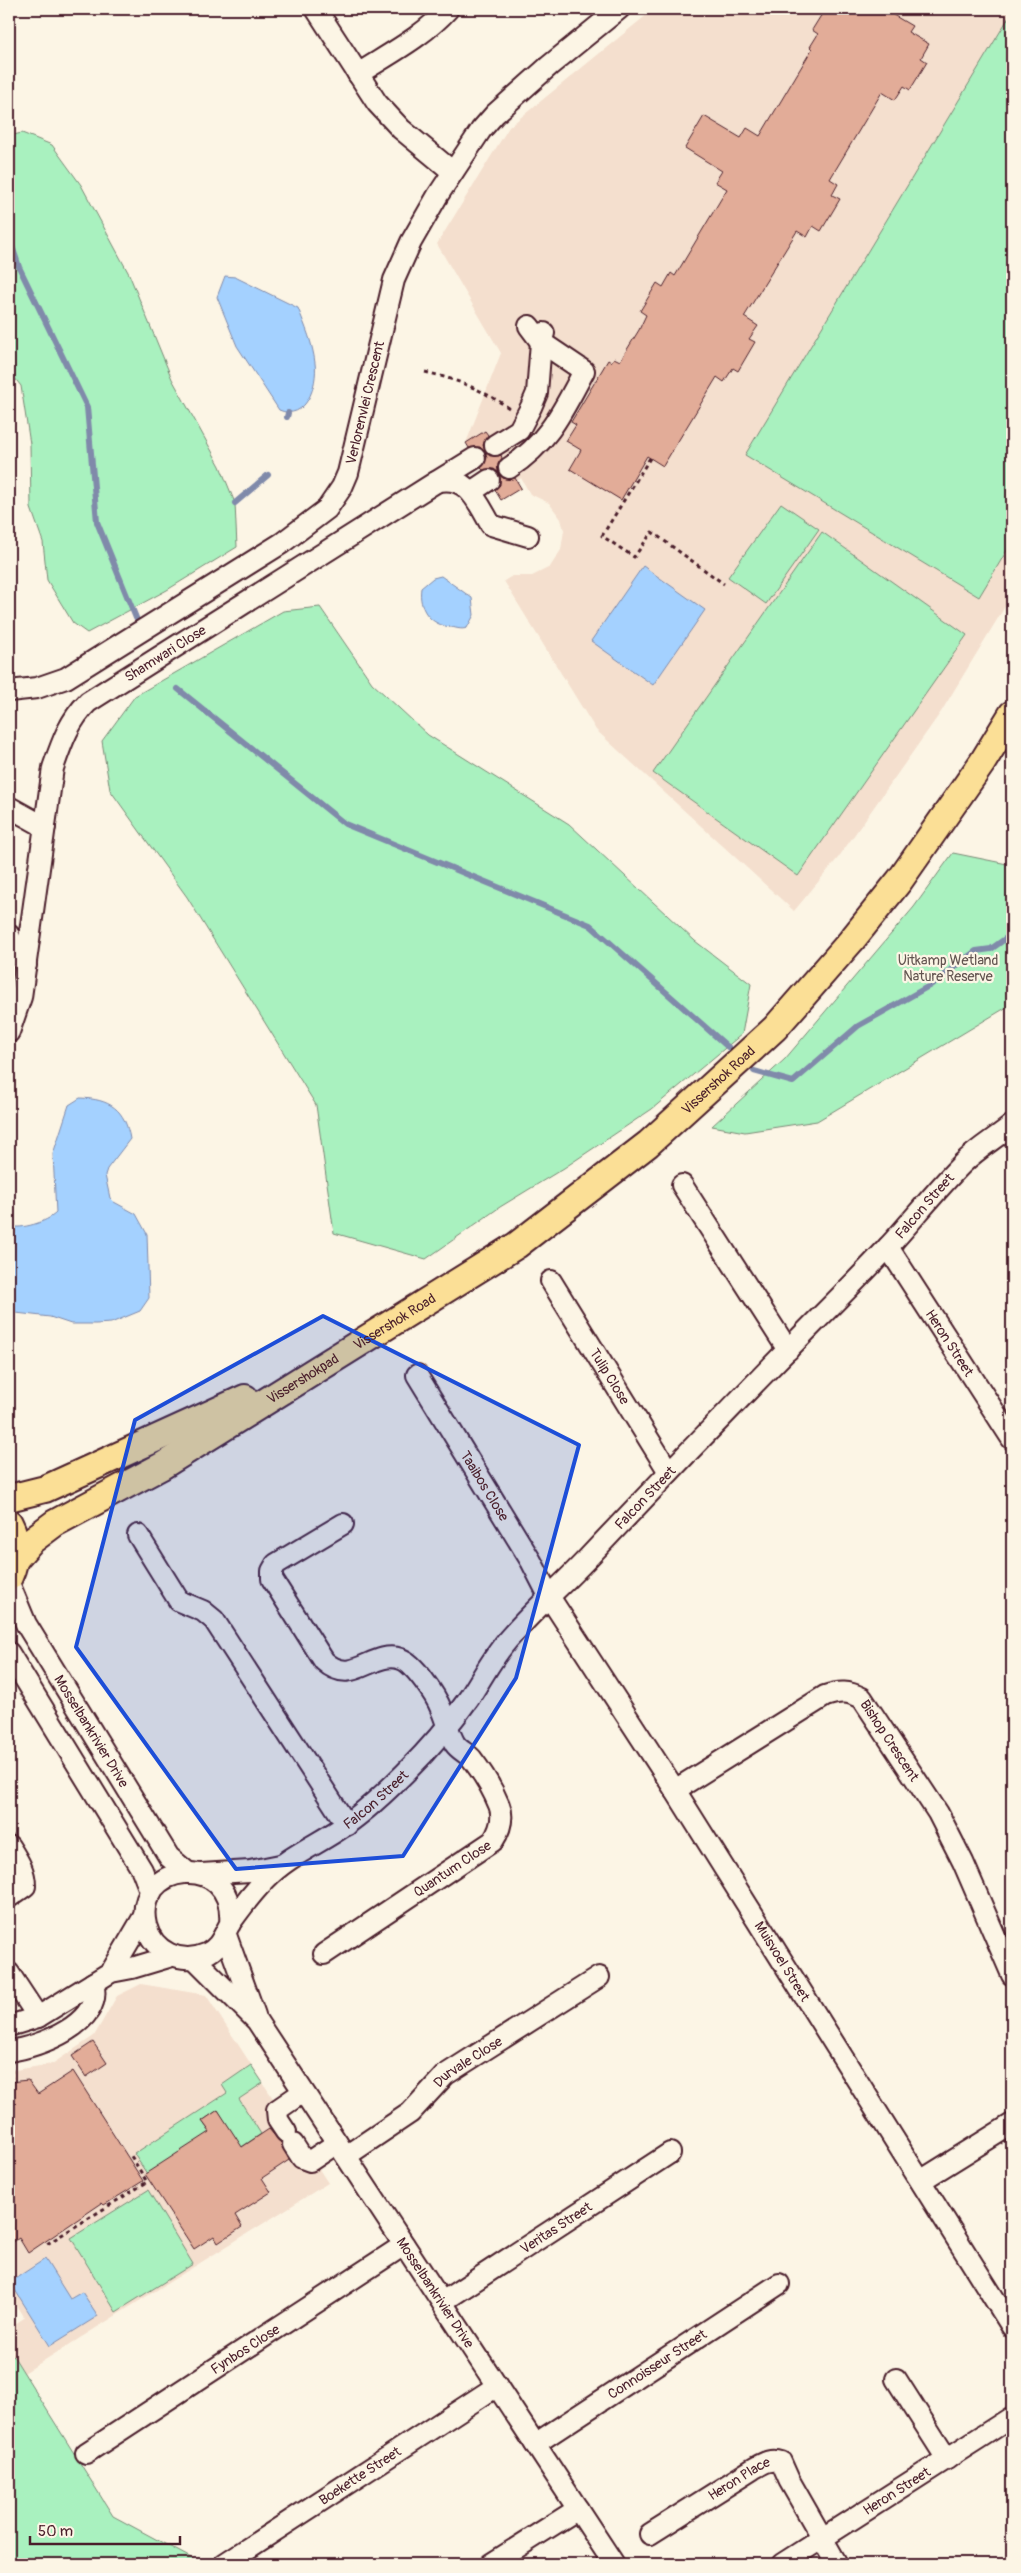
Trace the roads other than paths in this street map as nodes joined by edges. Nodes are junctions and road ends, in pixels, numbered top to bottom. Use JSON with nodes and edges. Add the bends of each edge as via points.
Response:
{"nodes":[{"id":1,"x":316,"y":9,"type":"edge"},
{"id":2,"x":448,"y":9,"type":"edge"},
{"id":3,"x":619,"y":9,"type":"edge"},
{"id":4,"x":358,"y":74,"type":"junction"},
{"id":5,"x":453,"y":172,"type":"junction"},
{"id":6,"x":519,"y":430,"type":"junction"},
{"id":7,"x":494,"y":445,"type":"dead end"},
{"id":8,"x":535,"y":450,"type":"junction"},
{"id":9,"x":475,"y":458,"type":"dead end"},
{"id":10,"x":508,"y":468,"type":"dead end"},
{"id":11,"x":489,"y":480,"type":"dead end"},
{"id":12,"x":436,"y":482,"type":"junction"},
{"id":13,"x":471,"y":492,"type":"junction"},
{"id":14,"x":528,"y":536,"type":"dead end"},
{"id":15,"x":9,"y":690,"type":"edge"},
{"id":16,"x":1012,"y":714,"type":"edge"},
{"id":17,"x":9,"y":807,"type":"edge"},
{"id":18,"x":45,"y":827,"type":"junction"},
{"id":19,"x":9,"y":935,"type":"edge"},
{"id":20,"x":26,"y":965,"type":"junction"},
{"id":21,"x":9,"y":1032,"type":"edge"},
{"id":22,"x":1012,"y":1125,"type":"edge"},
{"id":23,"x":682,"y":1185,"type":"dead end"},
{"id":24,"x":888,"y":1247,"type":"junction"},
{"id":25,"x":551,"y":1281,"type":"dead end"},
{"id":26,"x":788,"y":1350,"type":"junction"},
{"id":27,"x":338,"y":1356,"type":"junction"},
{"id":28,"x":417,"y":1375,"type":"dead end"},
{"id":29,"x":1012,"y":1439,"type":"edge"},
{"id":30,"x":669,"y":1472,"type":"junction"},
{"id":31,"x":9,"y":1498,"type":"edge"},
{"id":32,"x":9,"y":1523,"type":"edge"},
{"id":33,"x":343,"y":1524,"type":"dead end"},
{"id":34,"x":138,"y":1535,"type":"dead end"},
{"id":35,"x":11,"y":1573,"type":"edge"},
{"id":36,"x":550,"y":1598,"type":"junction"},
{"id":37,"x":9,"y":1653,"type":"edge"},
{"id":38,"x":448,"y":1726,"type":"junction"},
{"id":39,"x":675,"y":1790,"type":"junction"},
{"id":40,"x":347,"y":1824,"type":"junction"},
{"id":41,"x":9,"y":1846,"type":"edge"},
{"id":42,"x":280,"y":1865,"type":"junction"},
{"id":43,"x":194,"y":1873,"type":"junction"},
{"id":44,"x":151,"y":1892,"type":"junction"},
{"id":45,"x":9,"y":1897,"type":"edge"},
{"id":46,"x":144,"y":1916,"type":"junction"},
{"id":47,"x":228,"y":1930,"type":"junction"},
{"id":48,"x":324,"y":1954,"type":"dead end"},
{"id":49,"x":172,"y":1956,"type":"junction"},
{"id":50,"x":194,"y":1958,"type":"junction"},
{"id":51,"x":111,"y":1972,"type":"junction"},
{"id":52,"x":9,"y":1973,"type":"edge"},
{"id":53,"x":1012,"y":1976,"type":"edge"},
{"id":54,"x":599,"y":1977,"type":"dead end"},
{"id":55,"x":93,"y":1983,"type":"junction"},
{"id":56,"x":38,"y":2017,"type":"junction"},
{"id":57,"x":257,"y":2021,"type":"junction"},
{"id":58,"x":9,"y":2026,"type":"edge"},
{"id":59,"x":10,"y":2060,"type":"edge"},
{"id":60,"x":304,"y":2092,"type":"junction"},
{"id":61,"x":1012,"y":2124,"type":"edge"},
{"id":62,"x":342,"y":2150,"type":"junction"},
{"id":63,"x":670,"y":2153,"type":"dead end"},
{"id":64,"x":922,"y":2180,"type":"junction"},
{"id":65,"x":404,"y":2245,"type":"junction"},
{"id":66,"x":779,"y":2284,"type":"dead end"},
{"id":67,"x":442,"y":2302,"type":"junction"},
{"id":68,"x":1012,"y":2327,"type":"edge"},
{"id":69,"x":896,"y":2379,"type":"dead end"},
{"id":70,"x":497,"y":2386,"type":"junction"},
{"id":71,"x":1012,"y":2417,"type":"edge"},
{"id":72,"x":535,"y":2444,"type":"junction"},
{"id":73,"x":86,"y":2453,"type":"dead end"},
{"id":74,"x":947,"y":2459,"type":"junction"},
{"id":75,"x":578,"y":2509,"type":"junction"},
{"id":76,"x":650,"y":2534,"type":"dead end"},
{"id":77,"x":823,"y":2539,"type":"junction"},
{"id":78,"x":224,"y":2564,"type":"edge"},
{"id":79,"x":491,"y":2564,"type":"edge"},
{"id":80,"x":614,"y":2564,"type":"edge"},
{"id":81,"x":782,"y":2564,"type":"edge"},
{"id":82,"x":837,"y":2564,"type":"edge"}],
"edges":[{"from":1,"to":4,"type":"street"},
{"from":2,"to":4,"type":"street","via":[[406,44]]},
{"from":3,"to":5,"type":"street","name":"Verlorenvlei Crescent","via":[[507,102],[481,130]]},
{"from":4,"to":5,"type":"street","via":[[401,129]]},
{"from":5,"to":15,"type":"street","name":"Verlorenvlei Crescent","via":[[411,242],[394,280],[348,473],[327,509],[282,543],[66,678],[37,688]]},
{"from":6,"to":7,"type":"street"},
{"from":6,"to":8,"type":"street"},
{"from":6,"to":8,"type":"street","via":[[536,393],[539,332],[584,371]]},
{"from":8,"to":10,"type":"street"},
{"from":9,"to":12,"type":"street","name":"Shamwari Close"},
{"from":11,"to":13,"type":"street"},
{"from":12,"to":13,"type":"street","via":[[451,480],[466,486]]},
{"from":12,"to":18,"type":"street","name":"Shamwari Close","via":[[88,702],[63,737],[54,768]]},
{"from":13,"to":14,"type":"street","via":[[491,525]]},
{"from":16,"to":27,"type":"main road","name":"Vissershok Road","via":[[982,764],[900,880],[775,1028],[648,1144],[546,1225],[445,1292]]},
{"from":17,"to":18,"type":"street"},
{"from":18,"to":20,"type":"street","name":"Shamwari Close"},
{"from":19,"to":20,"type":"street","via":[[15,951]]},
{"from":20,"to":21,"type":"street","name":"Shamwari Close","via":[[17,1013]]},
{"from":22,"to":24,"type":"street","name":"Falcon Street","via":[[964,1162]]},
{"from":23,"to":26,"type":"street"},
{"from":24,"to":26,"type":"street","name":"Falcon Street"},
{"from":24,"to":29,"type":"street","name":"Heron Street"},
{"from":25,"to":30,"type":"street","name":"Tulip Close"},
{"from":26,"to":30,"type":"street","name":"Falcon Street"},
{"from":27,"to":31,"type":"main road","name":"Vissershokpad","via":[[45,1489]]},
{"from":27,"to":35,"type":"main road","name":"Vissershokpad","via":[[162,1466],[55,1523],[31,1541]]},
{"from":28,"to":36,"type":"street","name":"Taaibos Close","via":[[531,1561]]},
{"from":30,"to":36,"type":"street","name":"Falcon Street"},
{"from":32,"to":35,"type":"main road","via":[[16,1542]]},
{"from":33,"to":38,"type":"street","name":"Quantum Close","via":[[276,1564],[272,1579],[324,1661],[332,1668],[349,1671],[380,1659],[403,1660],[413,1668],[441,1706]]},
{"from":34,"to":40,"type":"street","via":[[179,1601],[203,1610],[214,1620]]},
{"from":35,"to":43,"type":"street","name":"Mosselbankrivier Drive","via":[[26,1624],[169,1857]]},
{"from":36,"to":38,"type":"street","name":"Falcon Street","via":[[502,1647]]},
{"from":36,"to":39,"type":"street","name":"Muisvoel Street"},
{"from":37,"to":44,"type":"street","name":"Mosselbankrivier Drive","via":[[142,1870]]},
{"from":38,"to":40,"type":"street","name":"Falcon Street","via":[[405,1773]]},
{"from":38,"to":48,"type":"street","name":"Quantum Close","via":[[455,1745],[472,1760],[500,1806],[502,1821],[494,1841]]},
{"from":39,"to":53,"type":"street","name":"Bishop Crescent","via":[[825,1696],[850,1692],[862,1698],[938,1813],[963,1862]]},
{"from":39,"to":64,"type":"street","name":"Muisvoel Street"},
{"from":40,"to":42,"type":"street","name":"Falcon Street"},
{"from":41,"to":45,"type":"street","via":[[25,1877],[25,1886]]},
{"from":42,"to":43,"type":"street","name":"Falcon Street","via":[[250,1871]]},
{"from":42,"to":47,"type":"street","name":"Falcon Street","via":[[262,1883]]},
{"from":43,"to":44,"type":"street","via":[[167,1878]]},
{"from":43,"to":47,"type":"street","via":[[213,1880],[222,1889],[229,1902]]},
{"from":44,"to":46,"type":"street"},
{"from":46,"to":49,"type":"street","via":[[152,1939]]},
{"from":46,"to":51,"type":"street"},
{"from":47,"to":50,"type":"street","via":[[219,1945]]},
{"from":47,"to":57,"type":"street","name":"Mosselbankrivier Drive"},
{"from":49,"to":50,"type":"street"},
{"from":49,"to":51,"type":"street"},
{"from":50,"to":57,"type":"street","name":"Mosselbankrivier Drive"},
{"from":51,"to":55,"type":"street"},
{"from":52,"to":56,"type":"street"},
{"from":54,"to":62,"type":"street","name":"Durvale Close","via":[[446,2075],[410,2113]]},
{"from":55,"to":56,"type":"street"},
{"from":55,"to":59,"type":"street","via":[[93,2004],[76,2023]]},
{"from":56,"to":58,"type":"street"},
{"from":57,"to":60,"type":"street","name":"Mosselbankrivier Drive"},
{"from":60,"to":62,"type":"street","name":"Mosselbankrivier Drive"},
{"from":60,"to":62,"type":"street","name":"Durvale Close","via":[[277,2110],[278,2120],[302,2158],[310,2161]]},
{"from":61,"to":64,"type":"street"},
{"from":62,"to":65,"type":"street","name":"Mosselbankrivier Drive"},
{"from":63,"to":67,"type":"street","name":"Veritas Street"},
{"from":64,"to":68,"type":"street","name":"Muisvoel Street"},
{"from":65,"to":67,"type":"street","name":"Mosselbankrivier Drive"},
{"from":65,"to":73,"type":"street","name":"Fynbos Close"},
{"from":66,"to":72,"type":"street","name":"Connoisseur Street"},
{"from":67,"to":70,"type":"street","name":"Mosselbankrivier Drive"},
{"from":69,"to":74,"type":"street"},
{"from":70,"to":72,"type":"street","name":"Mosselbankrivier Drive"},
{"from":70,"to":78,"type":"street","name":"Boekette Street"},
{"from":71,"to":74,"type":"street","name":"Heron Street"},
{"from":72,"to":75,"type":"street","name":"Mosselbankrivier Drive"},
{"from":74,"to":77,"type":"street","name":"Heron Street"},
{"from":75,"to":79,"type":"street"},
{"from":75,"to":80,"type":"street","name":"Mosselbankrivier Drive"},
{"from":76,"to":77,"type":"street","name":"Heron Place","via":[[752,2469],[776,2460],[781,2462]]},
{"from":77,"to":81,"type":"street","name":"Heron Street"},
{"from":77,"to":82,"type":"street"}]}
